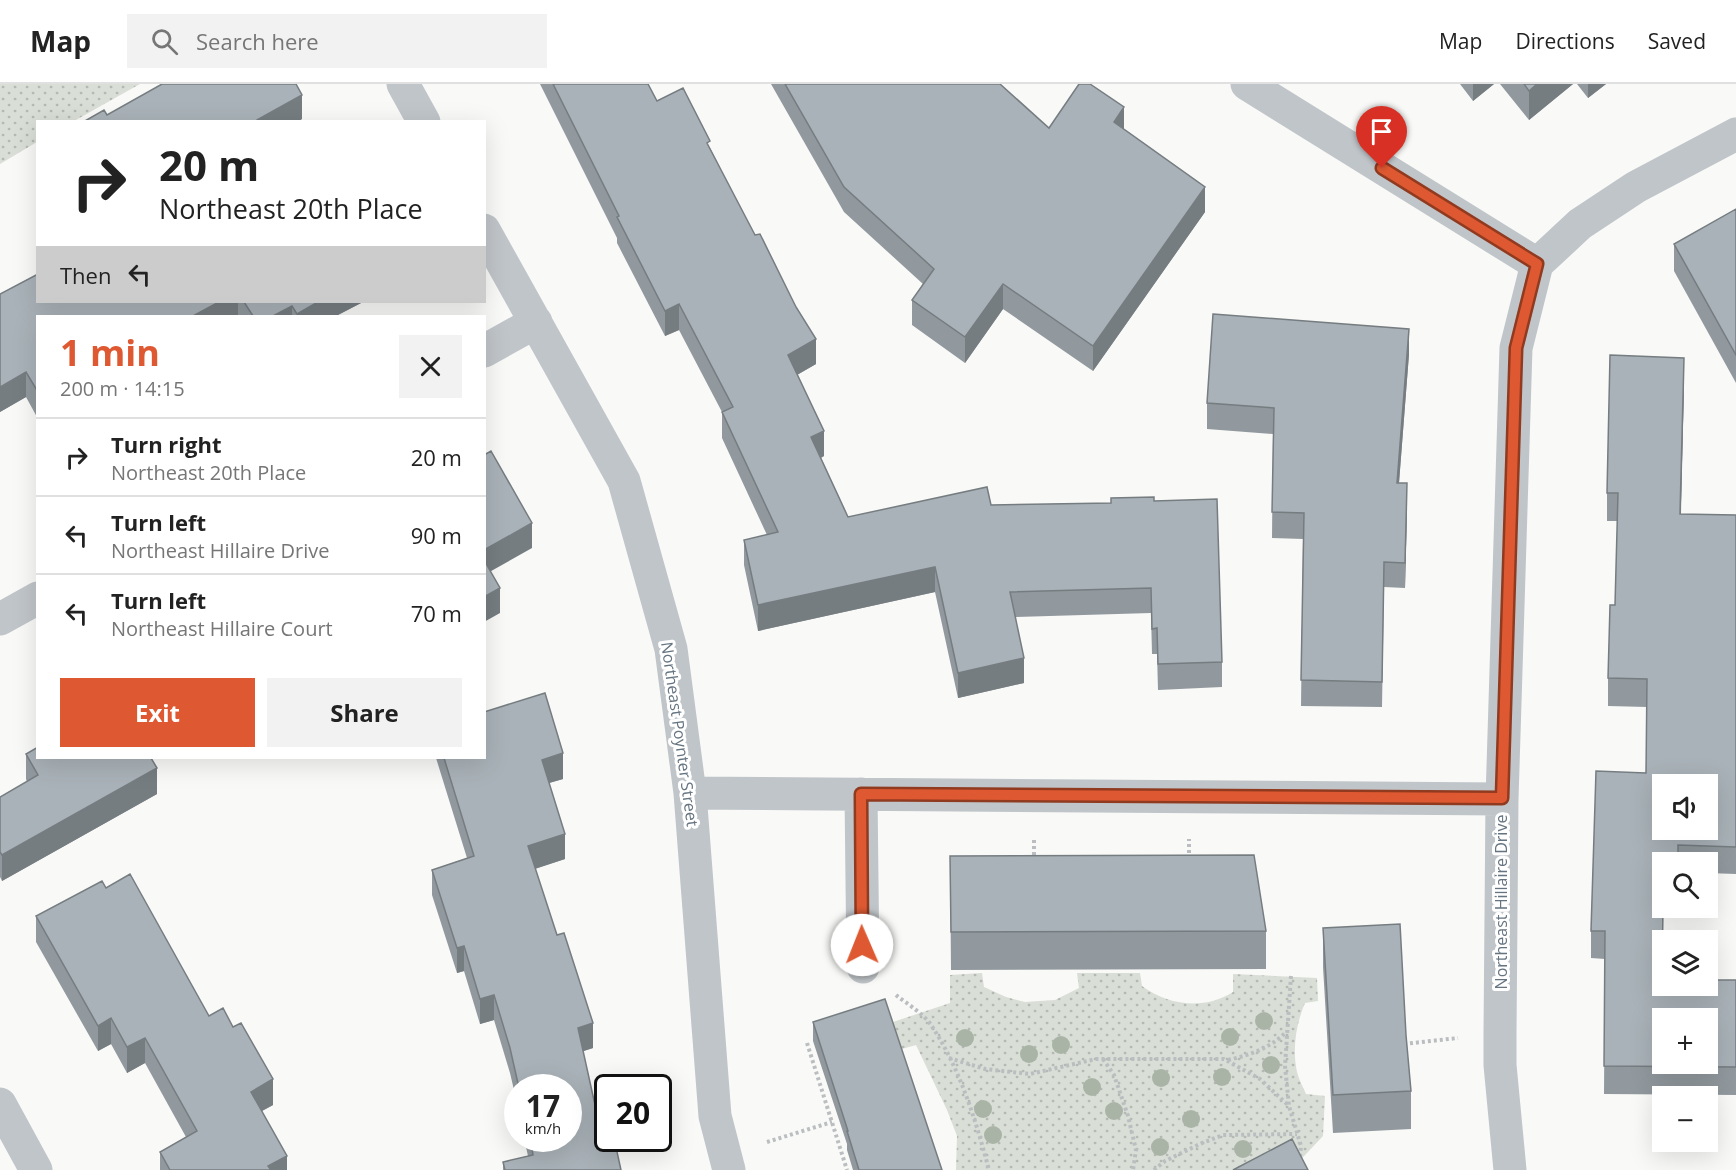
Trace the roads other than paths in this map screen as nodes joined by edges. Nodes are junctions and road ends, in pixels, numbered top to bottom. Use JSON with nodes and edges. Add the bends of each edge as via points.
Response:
{"nodes":[{"id":1,"x":404,"y":84,"type":"edge"},
{"id":2,"x":1247,"y":84,"type":"edge"},
{"id":3,"x":423,"y":120,"type":"edge"},
{"id":4,"x":1736,"y":134,"type":"edge"},
{"id":5,"x":486,"y":234,"type":"edge"},
{"id":6,"x":1537,"y":264,"type":"junction"},
{"id":7,"x":536,"y":322,"type":"junction"},
{"id":8,"x":486,"y":350,"type":"edge"},
{"id":9,"x":36,"y":599,"type":"edge"},
{"id":10,"x":0,"y":619,"type":"edge"},
{"id":11,"x":690,"y":793,"type":"junction"},
{"id":12,"x":861,"y":794,"type":"junction"},
{"id":13,"x":1502,"y":798,"type":"junction"},
{"id":14,"x":863,"y":967,"type":"road end"},
{"id":15,"x":0,"y":1104,"type":"edge"},
{"id":16,"x":727,"y":1162,"type":"edge"},
{"id":17,"x":36,"y":1170,"type":"edge"},
{"id":18,"x":1510,"y":1170,"type":"edge"}],
"edges":[{"from":1,"to":3,"type":"street"},
{"from":2,"to":6,"type":"street"},
{"from":4,"to":6,"type":"street","via":[[1636,187],[1580,224]]},
{"from":5,"to":7,"type":"street","name":"Northeast Poynter Street"},
{"from":6,"to":13,"type":"street","name":"Northeast Hillaire Drive","via":[[1516,348]]},
{"from":7,"to":8,"type":"street"},
{"from":7,"to":11,"type":"street","name":"Northeast Poynter Street","via":[[624,481],[670,649]]},
{"from":9,"to":10,"type":"street"},
{"from":11,"to":12,"type":"street"},
{"from":11,"to":16,"type":"street","name":"Northeast Poynter Street","via":[[715,1116]]},
{"from":12,"to":13,"type":"street"},
{"from":12,"to":14,"type":"street"},
{"from":13,"to":18,"type":"street","name":"Northeast Hillaire Drive","via":[[1500,1065]]},
{"from":15,"to":17,"type":"street"}]}
